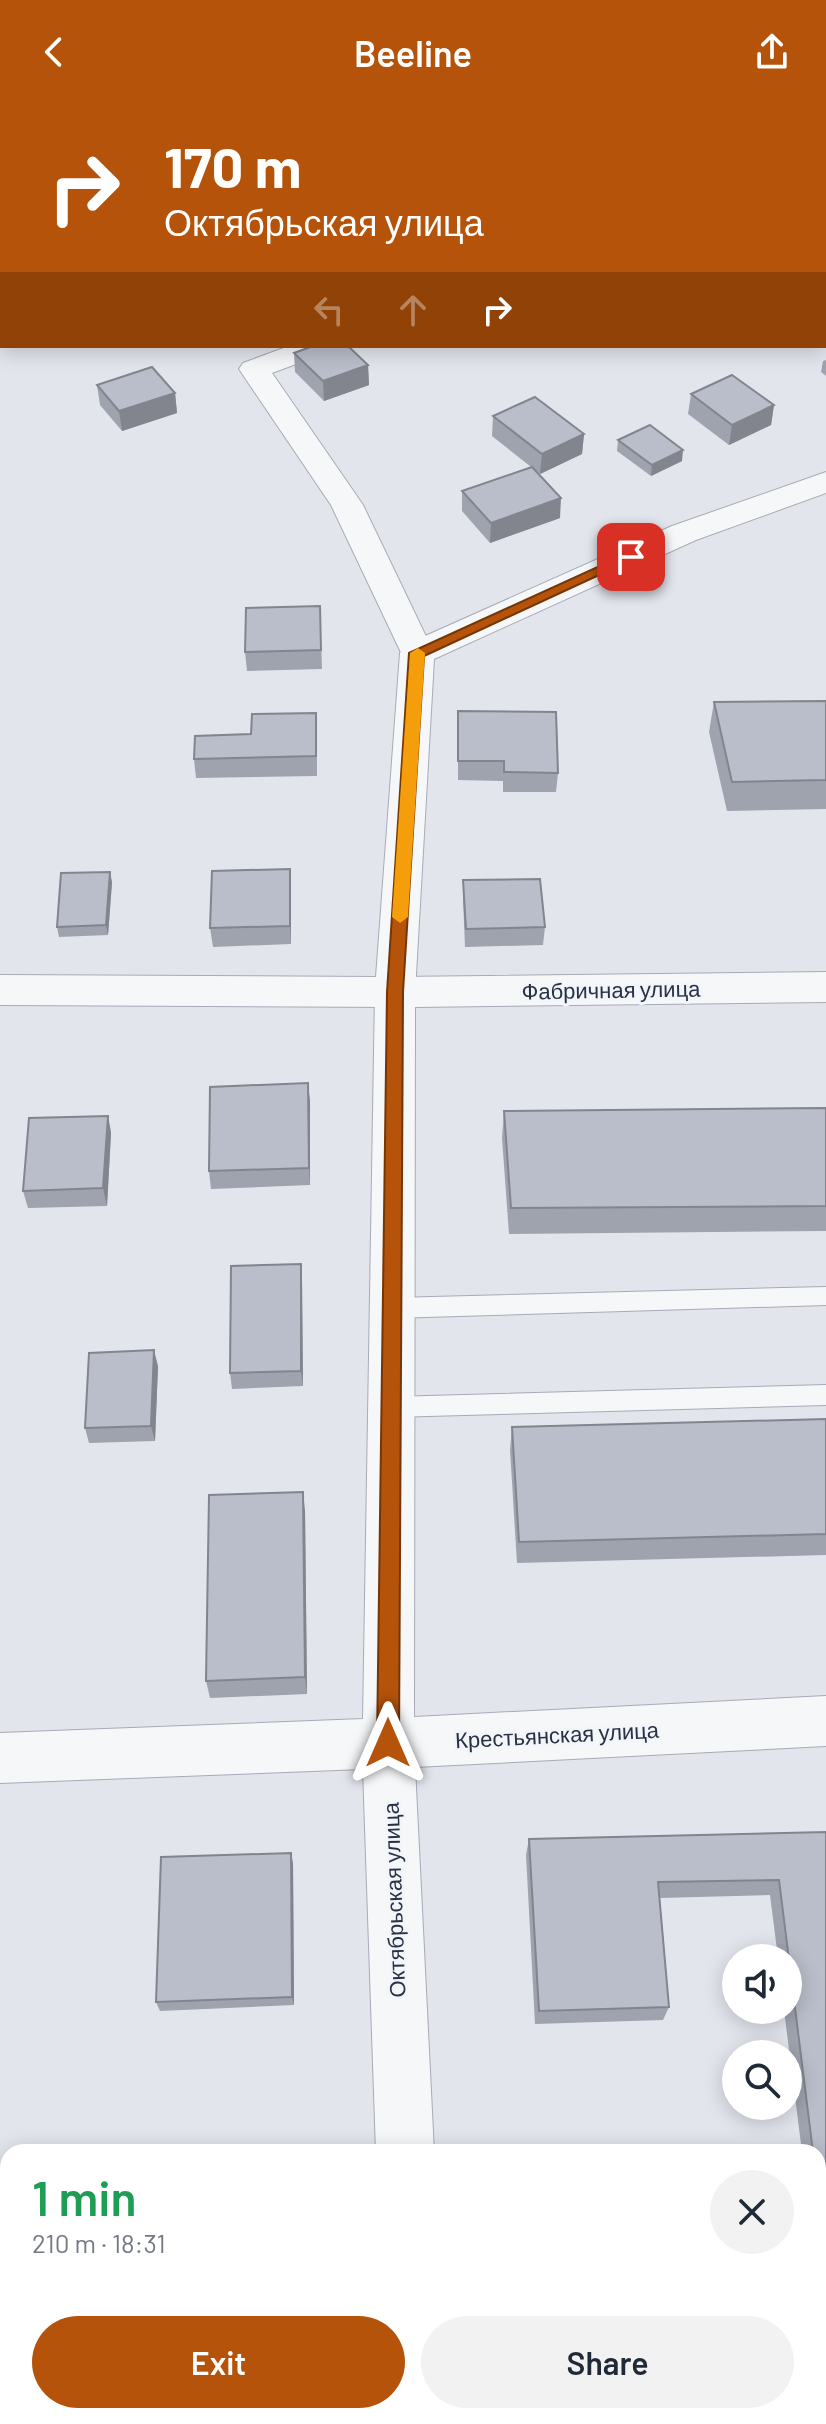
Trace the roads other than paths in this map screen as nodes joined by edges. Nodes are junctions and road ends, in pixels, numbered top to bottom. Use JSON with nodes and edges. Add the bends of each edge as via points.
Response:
{"nodes":[{"id":1,"x":312,"y":348,"type":"edge"},
{"id":2,"x":826,"y":482,"type":"edge"},
{"id":3,"x":417,"y":653,"type":"junction"},
{"id":4,"x":826,"y":987,"type":"edge"},
{"id":5,"x":0,"y":990,"type":"edge"},
{"id":6,"x":395,"y":992,"type":"junction"},
{"id":7,"x":826,"y":1296,"type":"edge"},
{"id":8,"x":392,"y":1308,"type":"junction"},
{"id":9,"x":826,"y":1395,"type":"edge"},
{"id":10,"x":391,"y":1407,"type":"junction"},
{"id":11,"x":826,"y":1721,"type":"edge"},
{"id":12,"x":388,"y":1743,"type":"junction"},
{"id":13,"x":0,"y":1758,"type":"edge"},
{"id":14,"x":405,"y":2144,"type":"edge"}],
"edges":[{"from":1,"to":3,"type":"street","via":[[254,369],[347,505]]},
{"from":2,"to":3,"type":"street","via":[[684,533]]},
{"from":3,"to":6,"type":"street","name":"Октябрьская улица"},
{"from":4,"to":6,"type":"street","name":"Фабричная улица"},
{"from":5,"to":6,"type":"street","name":"Фабричная улица"},
{"from":6,"to":8,"type":"street","name":"Октябрьская улица"},
{"from":7,"to":8,"type":"lane"},
{"from":8,"to":10,"type":"street","name":"Октябрьская улица"},
{"from":9,"to":10,"type":"lane"},
{"from":10,"to":12,"type":"street","name":"Октябрьская улица"},
{"from":11,"to":12,"type":"street","name":"Крестьянская улица"},
{"from":12,"to":13,"type":"street","name":"Крестьянская улица"},
{"from":12,"to":14,"type":"street","name":"Октябрьская улица"}]}
